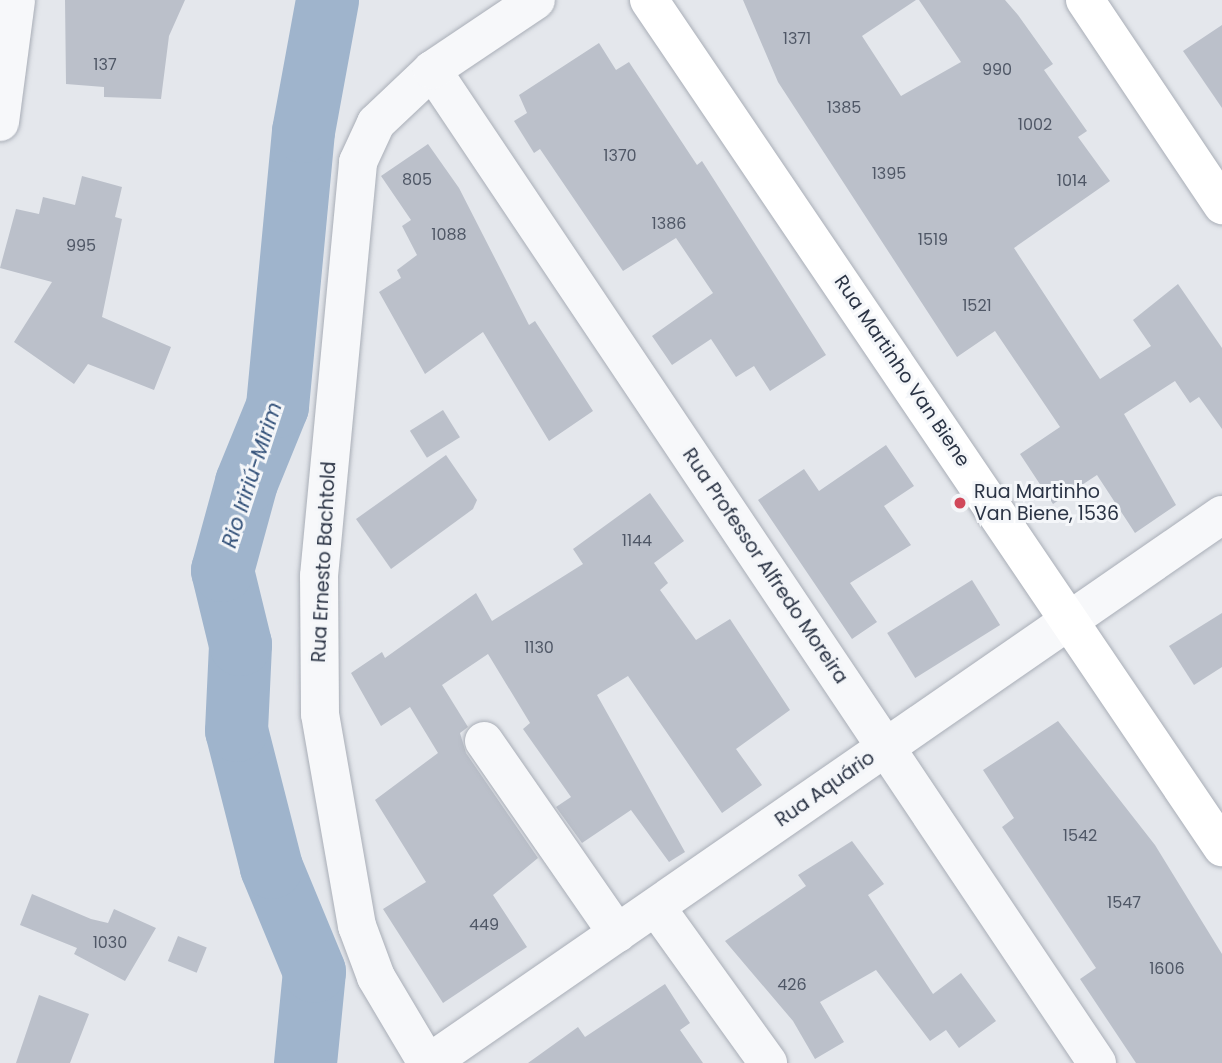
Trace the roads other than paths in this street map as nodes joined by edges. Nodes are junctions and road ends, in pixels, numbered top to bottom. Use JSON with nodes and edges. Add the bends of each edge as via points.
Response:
{"nodes":[{"id":1,"x":16,"y":0,"type":"edge"},
{"id":2,"x":536,"y":0,"type":"edge"},
{"id":3,"x":649,"y":0,"type":"edge"},
{"id":4,"x":1085,"y":0,"type":"edge"},
{"id":5,"x":432,"y":70,"type":"junction"},
{"id":6,"x":0,"y":122,"type":"edge"},
{"id":7,"x":1222,"y":205,"type":"edge"},
{"id":8,"x":1222,"y":515,"type":"edge"},
{"id":9,"x":1071,"y":619,"type":"junction"},
{"id":10,"x":484,"y":741,"type":"dead end"},
{"id":11,"x":886,"y":747,"type":"junction"},
{"id":12,"x":1222,"y":848,"type":"edge"},
{"id":13,"x":656,"y":906,"type":"junction"},
{"id":14,"x":617,"y":933,"type":"junction"},
{"id":15,"x":428,"y":1063,"type":"edge"},
{"id":16,"x":768,"y":1063,"type":"edge"},
{"id":17,"x":1097,"y":1063,"type":"edge"}],
"edges":[{"from":1,"to":6,"type":"street"},
{"from":2,"to":5,"type":"street","name":"Rua Ernesto Bachtold"},
{"from":3,"to":9,"type":"street","name":"Rua Martinho Van Biene"},
{"from":4,"to":7,"type":"street"},
{"from":5,"to":11,"type":"street","name":"Rua Professor Alfredo Moreira"},
{"from":5,"to":15,"type":"street","name":"Rua Ernesto Bachtold","via":[[376,123],[358,162],[317,649],[330,793],[357,926],[376,976]]},
{"from":8,"to":9,"type":"street","name":"Rua Aquário"},
{"from":9,"to":11,"type":"street","name":"Rua Aquário"},
{"from":9,"to":12,"type":"street","name":"Rua Martinho Van Biene"},
{"from":10,"to":14,"type":"street"},
{"from":11,"to":13,"type":"street","name":"Rua Aquário"},
{"from":11,"to":17,"type":"street","name":"Rua Professor Alfredo Moreira"},
{"from":13,"to":14,"type":"street","name":"Rua Aquário"},
{"from":13,"to":16,"type":"street"},
{"from":14,"to":15,"type":"street","name":"Rua Aquário"}]}
